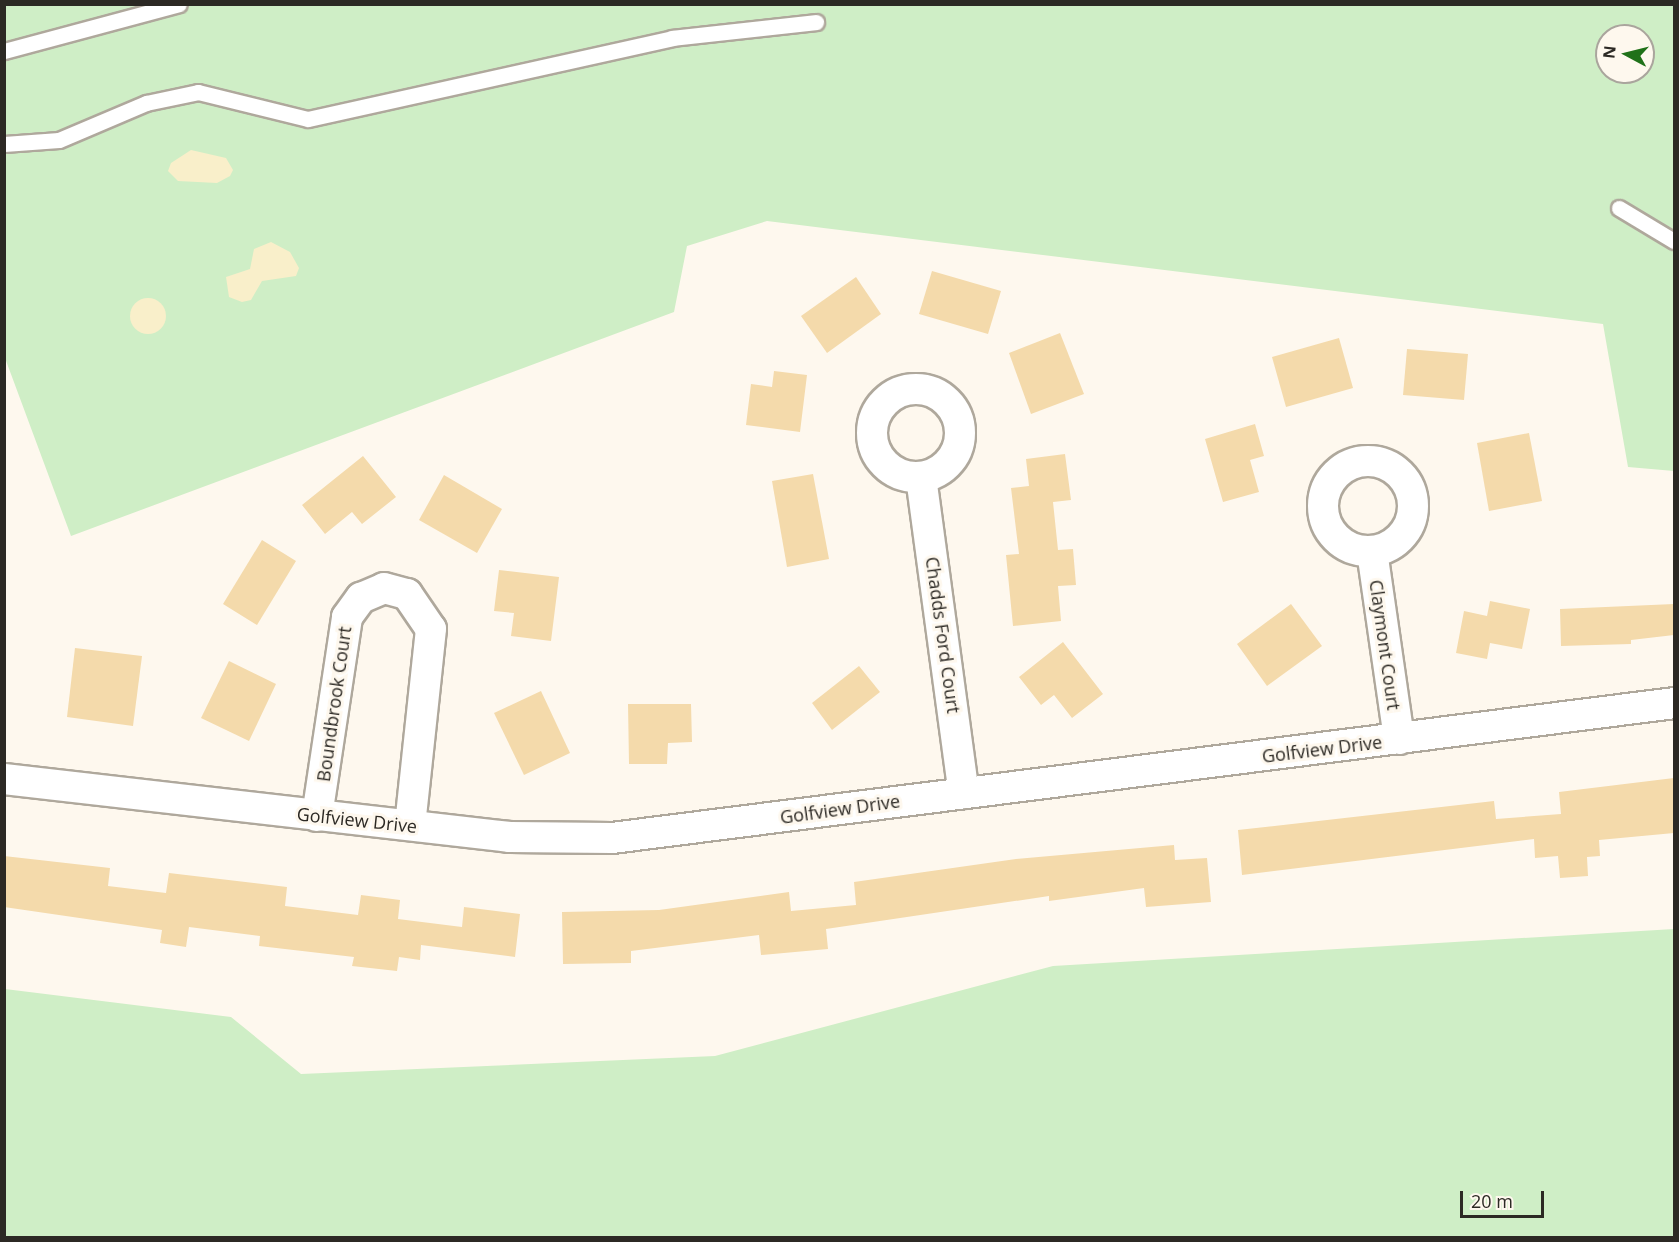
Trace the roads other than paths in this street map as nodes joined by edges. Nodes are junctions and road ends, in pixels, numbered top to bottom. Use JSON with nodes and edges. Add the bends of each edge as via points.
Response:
{"nodes":[{"id":1,"x":179,"y":4,"type":"edge"},
{"id":2,"x":816,"y":22,"type":"dead end"},
{"id":3,"x":4,"y":51,"type":"edge"},
{"id":4,"x":4,"y":144,"type":"edge"},
{"id":5,"x":1619,"y":208,"type":"dead end"},
{"id":6,"x":1674,"y":241,"type":"edge"},
{"id":7,"x":921,"y":477,"type":"dead end"},
{"id":8,"x":1372,"y":551,"type":"dead end"},
{"id":9,"x":1674,"y":703,"type":"edge"},
{"id":10,"x":1399,"y":739,"type":"junction"},
{"id":11,"x":4,"y":779,"type":"edge"},
{"id":12,"x":964,"y":793,"type":"junction"},
{"id":13,"x":317,"y":816,"type":"junction"},
{"id":14,"x":410,"y":825,"type":"junction"}],
"edges":[{"from":1,"to":3,"type":"lane"},
{"from":2,"to":4,"type":"lane","via":[[672,38],[308,119],[265,111],[220,94],[174,96],[59,140]]},
{"from":5,"to":6,"type":"lane"},
{"from":7,"to":12,"type":"street","name":"Chadds Ford Court"},
{"from":8,"to":10,"type":"street","name":"Claymont Court"},
{"from":9,"to":10,"type":"street","name":"Golfview Drive"},
{"from":10,"to":12,"type":"street","name":"Golfview Drive"},
{"from":11,"to":13,"type":"street","name":"Golfview Drive"},
{"from":12,"to":14,"type":"street","name":"Golfview Drive","via":[[612,838],[510,837]]},
{"from":13,"to":14,"type":"street","name":"Golfview Drive"},
{"from":13,"to":14,"type":"street","name":"Boundbrook Court","via":[[347,617],[361,598],[384,588],[407,594],[431,629]]}]}
